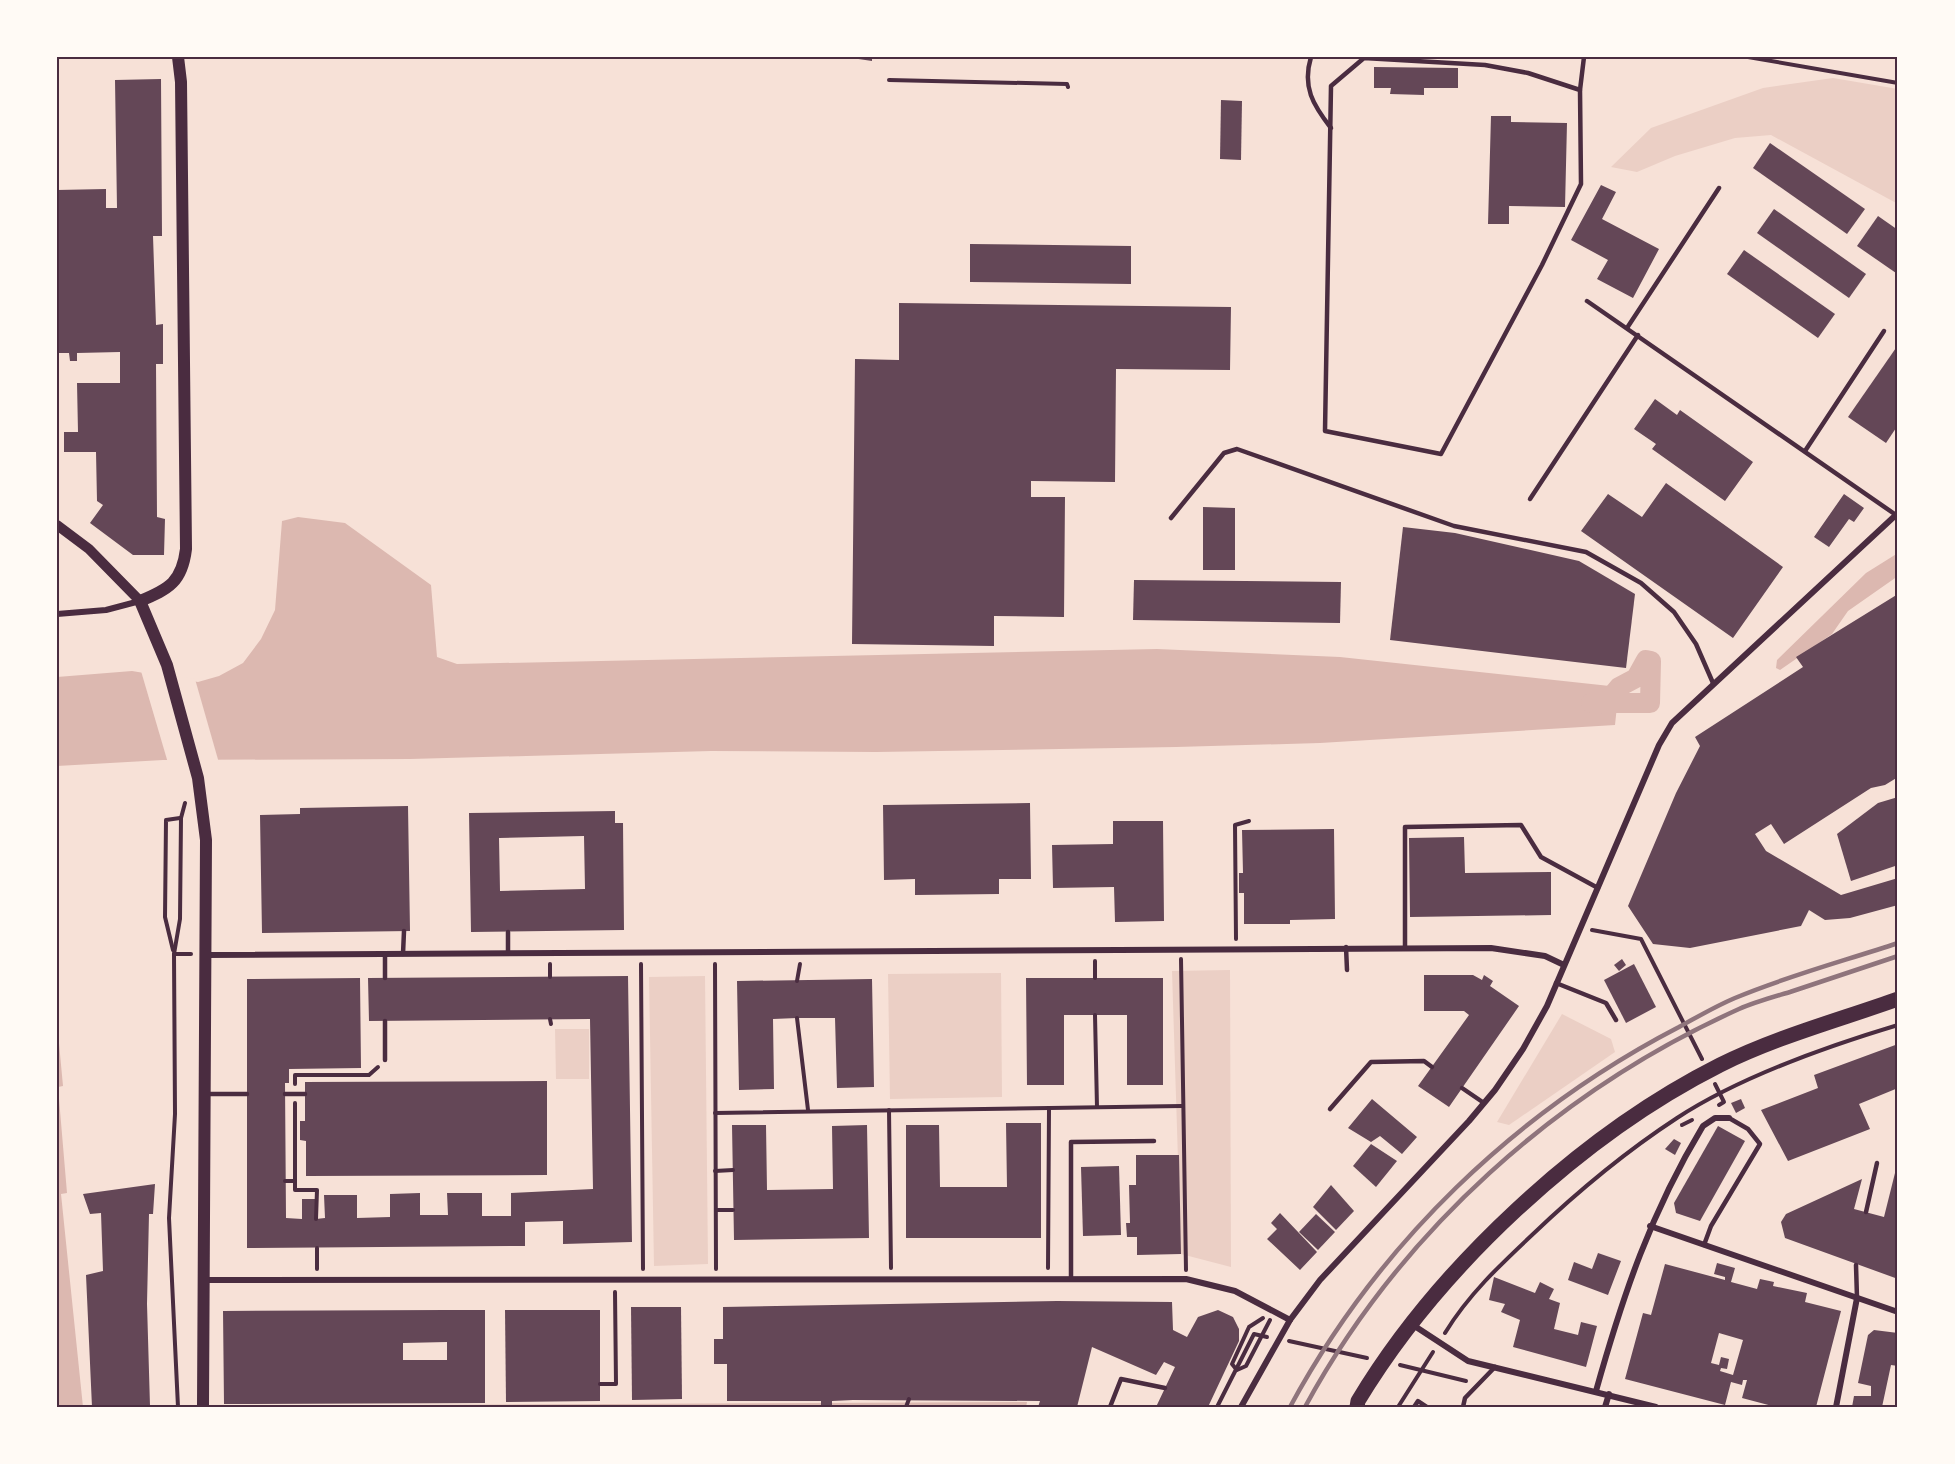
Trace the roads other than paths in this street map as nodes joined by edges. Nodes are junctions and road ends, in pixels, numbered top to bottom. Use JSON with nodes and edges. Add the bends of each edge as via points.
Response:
{"nodes":[{"id":1,"x":178,"y":57,"type":"edge"},
{"id":2,"x":187,"y":57,"type":"edge"},
{"id":3,"x":1311,"y":57,"type":"edge"},
{"id":4,"x":1364,"y":57,"type":"edge"},
{"id":5,"x":1584,"y":57,"type":"edge"},
{"id":6,"x":181,"y":82,"type":"junction"},
{"id":7,"x":1580,"y":90,"type":"junction"},
{"id":8,"x":1331,"y":128,"type":"junction"},
{"id":9,"x":1719,"y":188,"type":"dead end"},
{"id":10,"x":1587,"y":302,"type":"dead end"},
{"id":11,"x":1627,"y":328,"type":"junction"},
{"id":12,"x":1884,"y":331,"type":"dead end"},
{"id":13,"x":1638,"y":335,"type":"junction"},
{"id":14,"x":1805,"y":451,"type":"junction"},
{"id":15,"x":1530,"y":499,"type":"dead end"},
{"id":16,"x":1897,"y":514,"type":"edge"},
{"id":17,"x":1171,"y":518,"type":"dead end"},
{"id":18,"x":57,"y":525,"type":"edge"},
{"id":19,"x":140,"y":601,"type":"junction"},
{"id":20,"x":57,"y":614,"type":"edge"},
{"id":21,"x":1713,"y":683,"type":"junction"},
{"id":22,"x":1598,"y":888,"type":"junction"},
{"id":23,"x":404,"y":931,"type":"dead end"},
{"id":24,"x":508,"y":932,"type":"dead end"},
{"id":25,"x":1346,"y":947,"type":"junction"},
{"id":26,"x":1405,"y":948,"type":"junction"},
{"id":27,"x":508,"y":953,"type":"junction"},
{"id":28,"x":385,"y":954,"type":"junction"},
{"id":29,"x":403,"y":954,"type":"junction"},
{"id":30,"x":206,"y":955,"type":"junction"},
{"id":31,"x":1564,"y":964,"type":"junction"},
{"id":32,"x":1347,"y":970,"type":"dead end"},
{"id":33,"x":385,"y":978,"type":"dead end"},
{"id":34,"x":1556,"y":983,"type":"junction"},
{"id":35,"x":1898,"y":999,"type":"edge"},
{"id":36,"x":1616,"y":1020,"type":"dead end"},
{"id":37,"x":385,"y":1021,"type":"dead end"},
{"id":38,"x":385,"y":1060,"type":"road end"},
{"id":39,"x":1432,"y":1067,"type":"dead end"},
{"id":40,"x":1462,"y":1088,"type":"dead end"},
{"id":41,"x":207,"y":1094,"type":"junction"},
{"id":42,"x":247,"y":1094,"type":"dead end"},
{"id":43,"x":285,"y":1094,"type":"dead end"},
{"id":44,"x":305,"y":1094,"type":"dead end"},
{"id":45,"x":1484,"y":1103,"type":"junction"},
{"id":46,"x":1330,"y":1109,"type":"dead end"},
{"id":47,"x":1729,"y":1118,"type":"joint"},
{"id":48,"x":1154,"y":1141,"type":"dead end"},
{"id":49,"x":1877,"y":1163,"type":"dead end"},
{"id":50,"x":1866,"y":1212,"type":"dead end"},
{"id":51,"x":1650,"y":1226,"type":"junction"},
{"id":52,"x":1704,"y":1245,"type":"junction"},
{"id":53,"x":1856,"y":1264,"type":"dead end"},
{"id":54,"x":1071,"y":1278,"type":"junction"},
{"id":55,"x":202,"y":1280,"type":"junction"},
{"id":56,"x":1857,"y":1298,"type":"junction"},
{"id":57,"x":1898,"y":1312,"type":"edge"},
{"id":58,"x":1290,"y":1320,"type":"junction"},
{"id":59,"x":1410,"y":1323,"type":"junction"},
{"id":60,"x":1496,"y":1368,"type":"junction"},
{"id":61,"x":1165,"y":1388,"type":"dead end"},
{"id":62,"x":1596,"y":1391,"type":"junction"},
{"id":63,"x":1609,"y":1394,"type":"junction"},
{"id":64,"x":1356,"y":1405,"type":"edge"},
{"id":65,"x":203,"y":1407,"type":"edge"},
{"id":66,"x":1110,"y":1407,"type":"edge"},
{"id":67,"x":1241,"y":1407,"type":"edge"},
{"id":68,"x":1414,"y":1407,"type":"edge"},
{"id":69,"x":1427,"y":1407,"type":"edge"},
{"id":70,"x":1463,"y":1407,"type":"edge"},
{"id":71,"x":1605,"y":1407,"type":"edge"},
{"id":72,"x":1656,"y":1407,"type":"edge"},
{"id":73,"x":1836,"y":1407,"type":"edge"}],
"edges":[{"from":1,"to":6,"type":"main road"},
{"from":2,"to":6,"type":"main road"},
{"from":3,"to":8,"type":"lane","via":[[1308,93]]},
{"from":4,"to":7,"type":"lane","via":[[1485,65],[1528,73]]},
{"from":4,"to":8,"type":"lane","via":[[1331,86]]},
{"from":5,"to":7,"type":"lane"},
{"from":6,"to":19,"type":"main road","via":[[186,549],[180,574],[172,584]]},
{"from":7,"to":8,"type":"lane","via":[[1581,184],[1441,454],[1325,431]]},
{"from":9,"to":11,"type":"lane"},
{"from":10,"to":11,"type":"lane"},
{"from":11,"to":13,"type":"lane"},
{"from":12,"to":14,"type":"lane"},
{"from":13,"to":14,"type":"lane"},
{"from":13,"to":15,"type":"lane"},
{"from":14,"to":16,"type":"lane"},
{"from":16,"to":21,"type":"street"},
{"from":17,"to":21,"type":"lane","via":[[1230,449],[1247,451],[1454,526],[1586,552],[1641,583],[1674,612],[1696,644]]},
{"from":18,"to":19,"type":"street","via":[[88,549]]},
{"from":19,"to":20,"type":"street","via":[[106,610]]},
{"from":19,"to":30,"type":"main road","via":[[167,665],[204,805]]},
{"from":21,"to":22,"type":"street","via":[[1672,723],[1659,745]]},
{"from":22,"to":26,"type":"lane","via":[[1541,857],[1521,825],[1405,827]]},
{"from":22,"to":31,"type":"street"},
{"from":23,"to":29,"type":"lane"},
{"from":24,"to":27,"type":"lane"},
{"from":25,"to":26,"type":"street"},
{"from":25,"to":27,"type":"street"},
{"from":25,"to":32,"type":"lane"},
{"from":26,"to":31,"type":"street","via":[[1491,948],[1545,956]]},
{"from":27,"to":29,"type":"street"},
{"from":28,"to":29,"type":"street"},
{"from":28,"to":30,"type":"street"},
{"from":28,"to":33,"type":"lane"},
{"from":30,"to":41,"type":"main road"},
{"from":31,"to":34,"type":"street"},
{"from":34,"to":36,"type":"lane","via":[[1606,1003]]},
{"from":34,"to":45,"type":"street","via":[[1523,1049]]},
{"from":35,"to":59,"type":"main road","via":[[1746,1053],[1643,1111],[1524,1203]]},
{"from":37,"to":38,"type":"lane"},
{"from":39,"to":46,"type":"lane","via":[[1424,1061],[1371,1062]]},
{"from":40,"to":45,"type":"lane"},
{"from":41,"to":42,"type":"lane"},
{"from":41,"to":55,"type":"main road"},
{"from":43,"to":44,"type":"lane"},
{"from":45,"to":58,"type":"street","via":[[1320,1280]]},
{"from":47,"to":51,"type":"street","via":[[1715,1118],[1703,1126]]},
{"from":47,"to":52,"type":"lane","via":[[1748,1129],[1760,1144],[1711,1226]]},
{"from":48,"to":54,"type":"lane","via":[[1071,1142]]},
{"from":49,"to":50,"type":"lane"},
{"from":51,"to":52,"type":"street"},
{"from":51,"to":62,"type":"street","via":[[1619,1310]]},
{"from":52,"to":56,"type":"street"},
{"from":53,"to":56,"type":"lane"},
{"from":54,"to":55,"type":"street"},
{"from":54,"to":58,"type":"street","via":[[1186,1279],[1235,1291]]},
{"from":55,"to":65,"type":"main road"},
{"from":56,"to":57,"type":"street"},
{"from":56,"to":73,"type":"street"},
{"from":58,"to":67,"type":"street"},
{"from":59,"to":60,"type":"street","via":[[1468,1361]]},
{"from":59,"to":64,"type":"main road"},
{"from":60,"to":62,"type":"street"},
{"from":60,"to":70,"type":"lane","via":[[1465,1398]]},
{"from":61,"to":66,"type":"lane","via":[[1121,1379]]},
{"from":62,"to":63,"type":"street"},
{"from":63,"to":71,"type":"street"},
{"from":63,"to":72,"type":"street"},
{"from":68,"to":69,"type":"lane","via":[[1418,1401]]}]}
